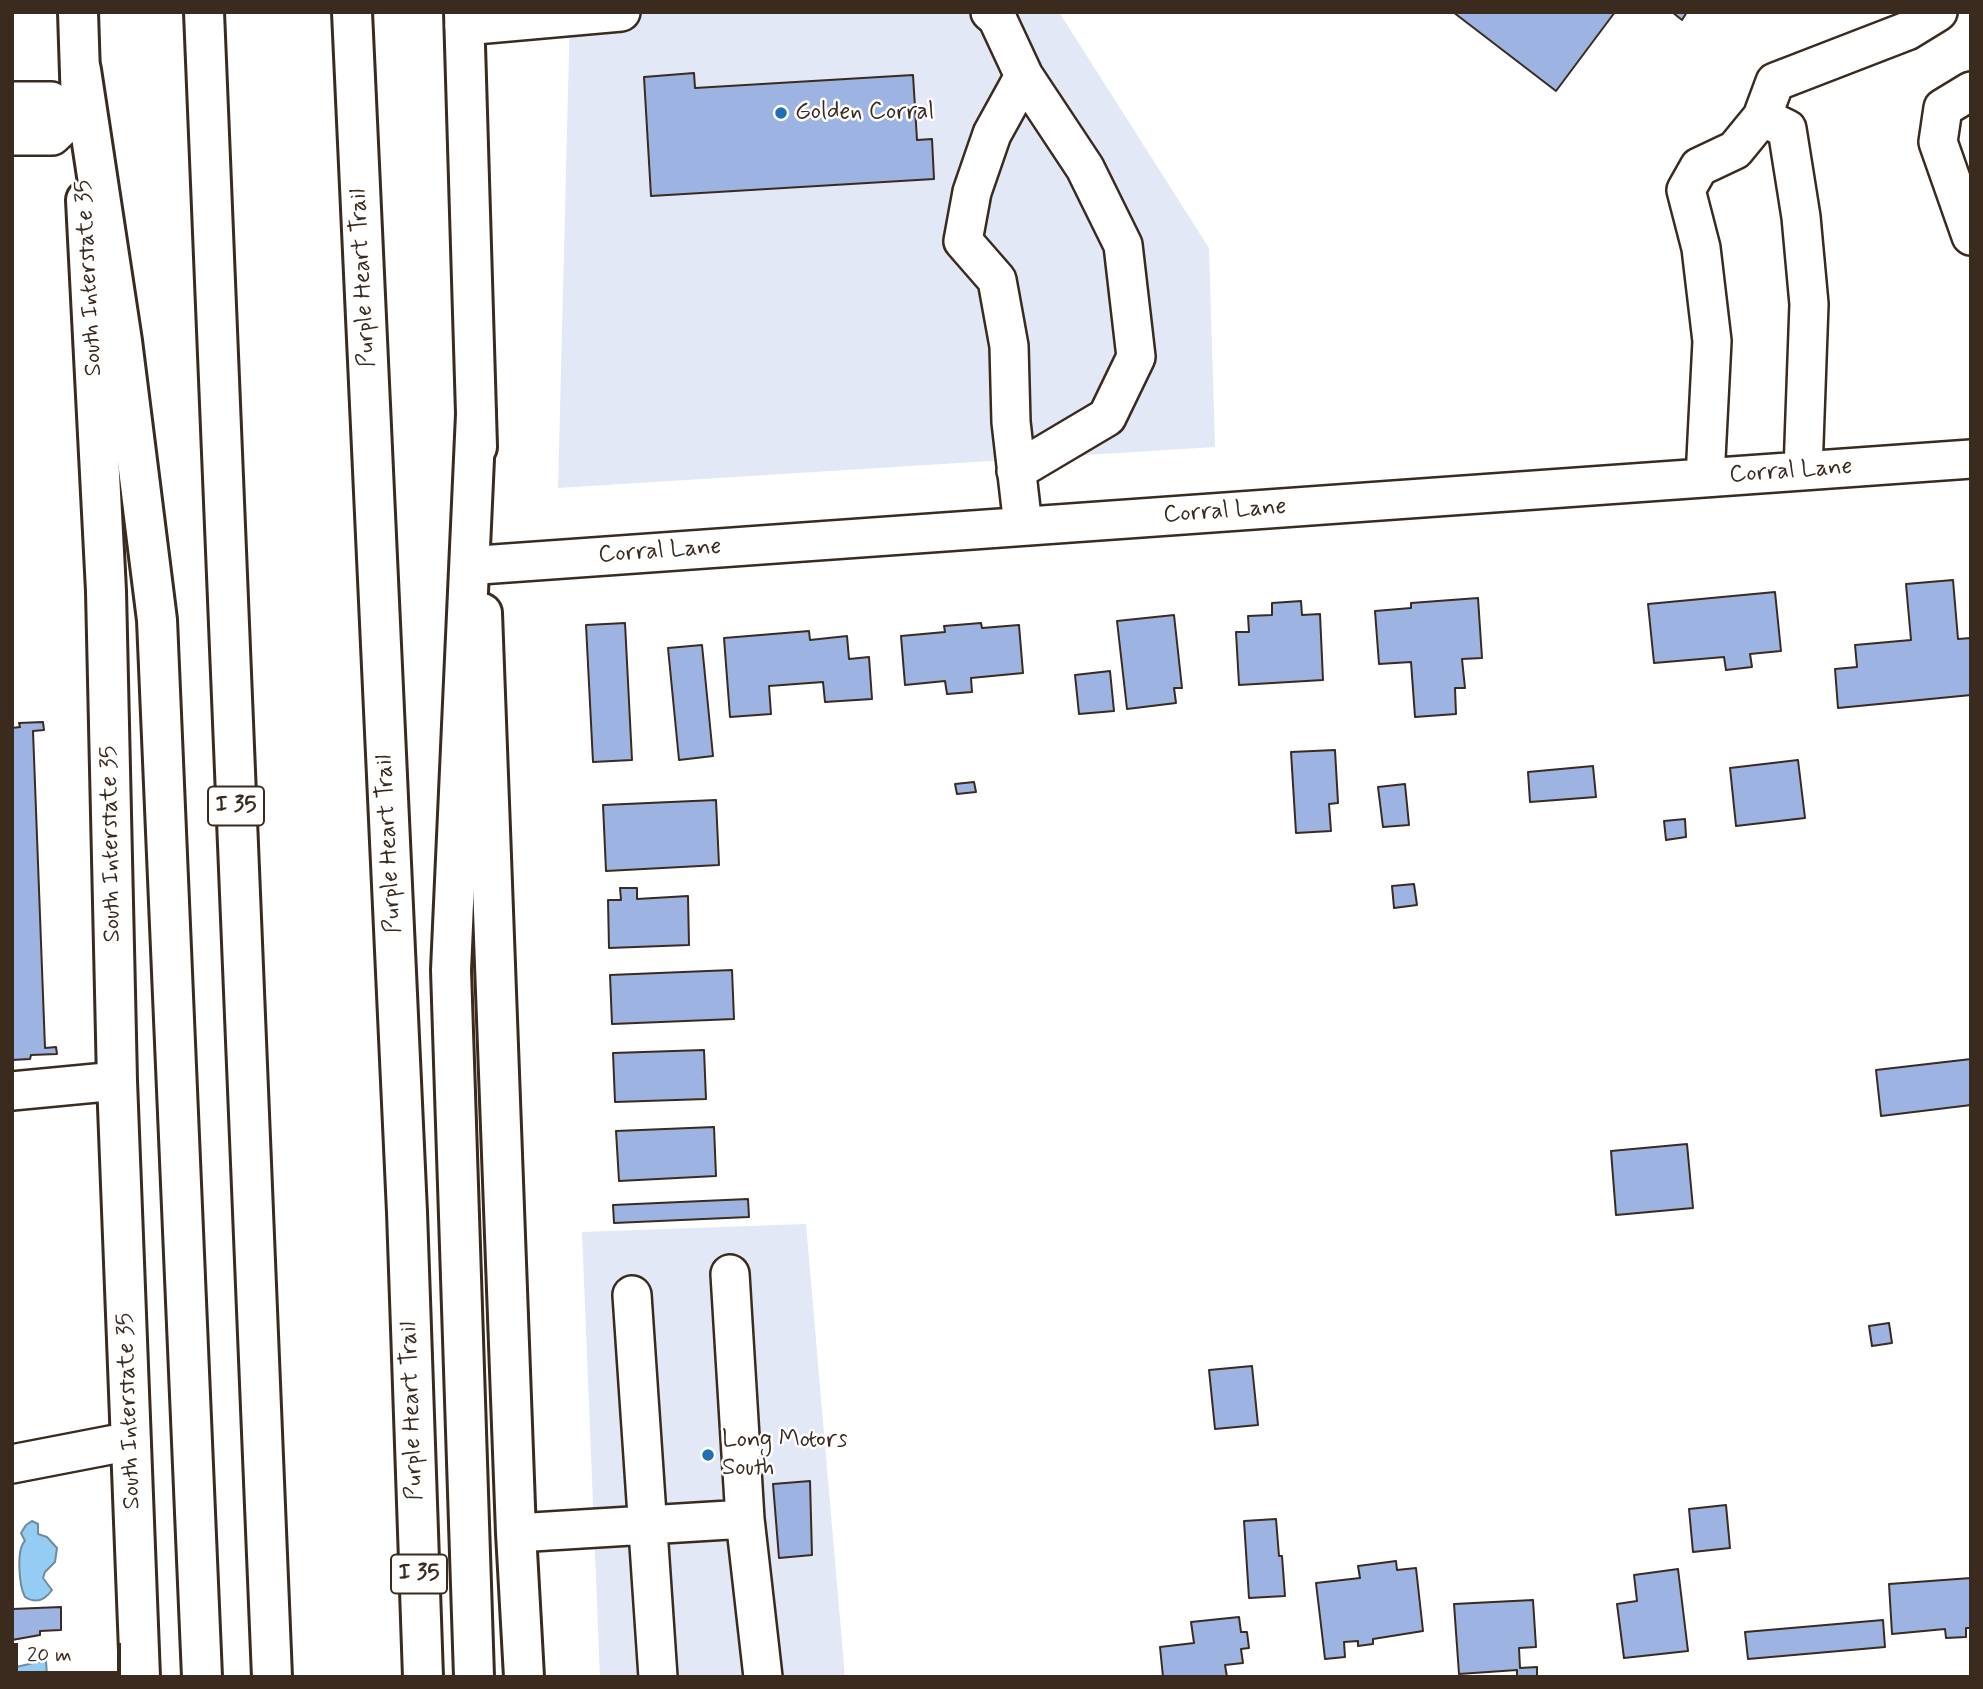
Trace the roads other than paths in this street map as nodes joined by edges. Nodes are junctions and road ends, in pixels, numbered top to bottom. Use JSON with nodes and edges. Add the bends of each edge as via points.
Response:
{"nodes":[{"id":1,"x":78,"y":12,"type":"edge"},
{"id":2,"x":204,"y":12,"type":"edge"},
{"id":3,"x":352,"y":12,"type":"edge"},
{"id":4,"x":621,"y":12,"type":"edge"},
{"id":5,"x":990,"y":12,"type":"edge"},
{"id":6,"x":1938,"y":12,"type":"edge"},
{"id":7,"x":464,"y":19,"type":"edge"},
{"id":8,"x":81,"y":69,"type":"junction"},
{"id":9,"x":1024,"y":76,"type":"junction"},
{"id":10,"x":1971,"y":91,"type":"edge"},
{"id":11,"x":12,"y":101,"type":"edge"},
{"id":12,"x":1762,"y":117,"type":"junction"},
{"id":13,"x":76,"y":118,"type":"junction"},
{"id":14,"x":12,"y":136,"type":"edge"},
{"id":15,"x":1971,"y":236,"type":"edge"},
{"id":16,"x":476,"y":414,"type":"junction"},
{"id":17,"x":1971,"y":459,"type":"edge"},
{"id":18,"x":1016,"y":471,"type":"junction"},
{"id":19,"x":1803,"y":471,"type":"junction"},
{"id":20,"x":1704,"y":478,"type":"junction"},
{"id":21,"x":1024,"y":526,"type":"junction"},
{"id":22,"x":480,"y":565,"type":"junction"},
{"id":23,"x":117,"y":1082,"type":"junction"},
{"id":24,"x":12,"y":1091,"type":"edge"},
{"id":25,"x":730,"y":1274,"type":"dead end"},
{"id":26,"x":632,"y":1295,"type":"dead end"},
{"id":27,"x":131,"y":1441,"type":"junction"},
{"id":28,"x":12,"y":1464,"type":"edge"},
{"id":29,"x":745,"y":1519,"type":"junction"},
{"id":30,"x":649,"y":1525,"type":"junction"},
{"id":31,"x":516,"y":1533,"type":"junction"},
{"id":32,"x":140,"y":1677,"type":"edge"},
{"id":33,"x":202,"y":1677,"type":"edge"},
{"id":34,"x":272,"y":1677,"type":"edge"},
{"id":35,"x":423,"y":1677,"type":"edge"},
{"id":36,"x":474,"y":1677,"type":"edge"},
{"id":37,"x":524,"y":1677,"type":"edge"},
{"id":38,"x":658,"y":1677,"type":"edge"},
{"id":39,"x":762,"y":1677,"type":"edge"}],
"edges":[{"from":1,"to":8,"type":"main road","name":"South Interstate 35"},
{"from":2,"to":34,"type":"main road","number":"I 35"},
{"from":3,"to":35,"type":"main road","name":"Purple Heart Trail","number":"I 35","via":[[407,1212]]},
{"from":4,"to":7,"type":"street"},
{"from":5,"to":9,"type":"street"},
{"from":6,"to":12,"type":"street","via":[[1907,31],[1775,82]]},
{"from":7,"to":16,"type":"main road"},
{"from":8,"to":13,"type":"main road","name":"South Interstate 35"},
{"from":8,"to":33,"type":"main road","via":[[157,620]]},
{"from":9,"to":18,"type":"street","via":[[992,134],[972,192],[963,241],[998,280],[1009,346]]},
{"from":9,"to":18,"type":"street","via":[[1085,167],[1123,245],[1136,357],[1107,417]]},
{"from":10,"to":15,"type":"street","via":[[1942,108],[1938,142]]},
{"from":11,"to":13,"type":"street","via":[[51,101]]},
{"from":12,"to":19,"type":"street","via":[[1787,129],[1801,217],[1810,304]]},
{"from":12,"to":20,"type":"street","via":[[1735,149],[1699,167],[1686,190],[1701,248],[1712,341]]},
{"from":13,"to":14,"type":"street","via":[[52,136]]},
{"from":13,"to":23,"type":"main road","name":"South Interstate 35","via":[[106,591]]},
{"from":16,"to":22,"type":"main road"},
{"from":16,"to":36,"type":"main road","via":[[451,970]]},
{"from":17,"to":19,"type":"street","name":"Corral Lane"},
{"from":18,"to":21,"type":"street"},
{"from":19,"to":20,"type":"street","name":"Corral Lane"},
{"from":20,"to":21,"type":"street","name":"Corral Lane"},
{"from":21,"to":22,"type":"street","name":"Corral Lane"},
{"from":22,"to":31,"type":"main road"},
{"from":23,"to":24,"type":"street"},
{"from":23,"to":27,"type":"main road","name":"South Interstate 35"},
{"from":25,"to":29,"type":"street"},
{"from":26,"to":30,"type":"street"},
{"from":27,"to":28,"type":"street"},
{"from":27,"to":32,"type":"main road","name":"South Interstate 35"},
{"from":29,"to":30,"type":"street"},
{"from":29,"to":39,"type":"street"},
{"from":30,"to":31,"type":"street"},
{"from":30,"to":38,"type":"street"},
{"from":31,"to":37,"type":"main road"}]}
